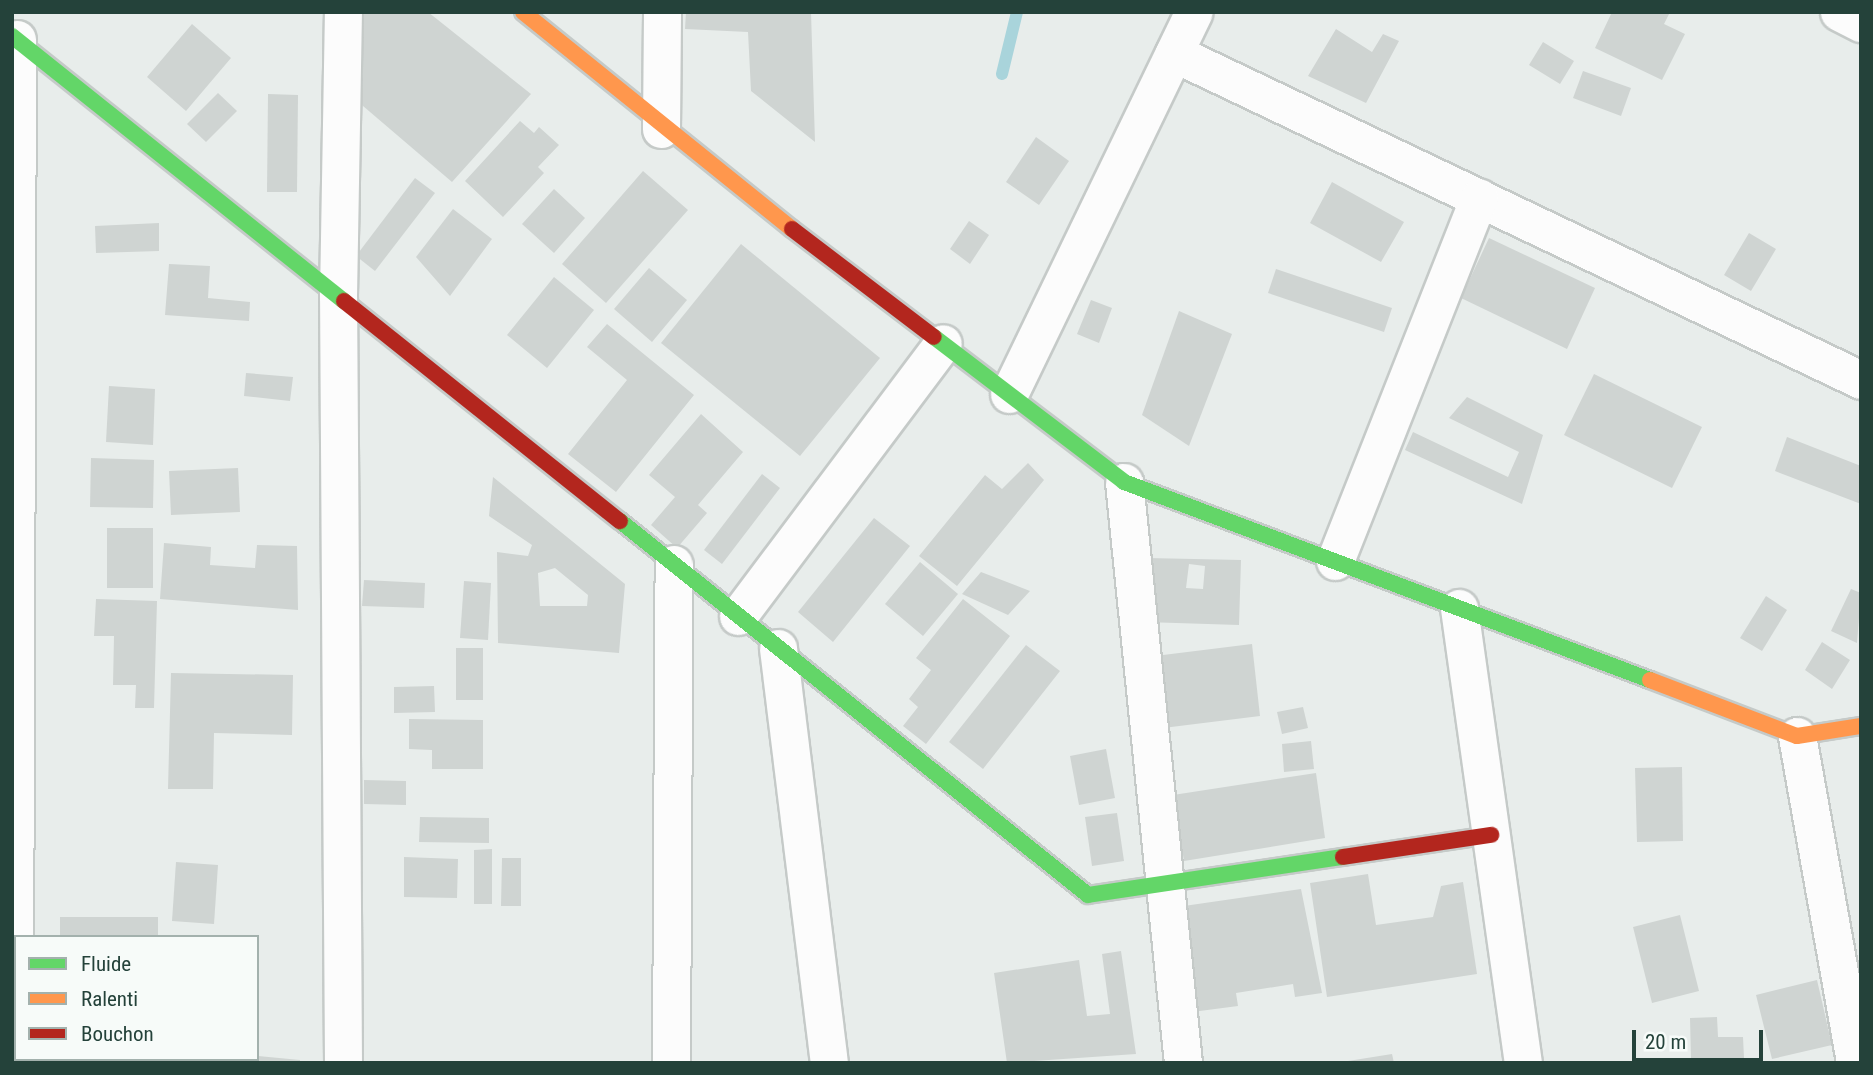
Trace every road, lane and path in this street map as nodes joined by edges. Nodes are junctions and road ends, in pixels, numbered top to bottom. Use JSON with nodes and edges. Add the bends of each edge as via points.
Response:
{"nodes":[{"id":1,"x":343,"y":12,"type":"edge"},
{"id":2,"x":523,"y":12,"type":"edge"},
{"id":3,"x":662,"y":12,"type":"edge"},
{"id":4,"x":1194,"y":12,"type":"edge"},
{"id":5,"x":1839,"y":12,"type":"edge"},
{"id":6,"x":1861,"y":23,"type":"edge"},
{"id":7,"x":15,"y":38,"type":"edge"},
{"id":8,"x":1174,"y":54,"type":"junction"},
{"id":9,"x":661,"y":129,"type":"junction"},
{"id":10,"x":1479,"y":198,"type":"junction"},
{"id":11,"x":338,"y":296,"type":"junction"},
{"id":12,"x":943,"y":344,"type":"junction"},
{"id":13,"x":1861,"y":380,"type":"edge"},
{"id":14,"x":1009,"y":394,"type":"junction"},
{"id":15,"x":1124,"y":482,"type":"junction"},
{"id":16,"x":1335,"y":561,"type":"junction"},
{"id":17,"x":674,"y":564,"type":"junction"},
{"id":18,"x":1459,"y":608,"type":"junction"},
{"id":19,"x":738,"y":616,"type":"junction"},
{"id":20,"x":778,"y":648,"type":"junction"},
{"id":21,"x":1861,"y":726,"type":"edge"},
{"id":22,"x":1797,"y":736,"type":"junction"},
{"id":23,"x":1491,"y":835,"type":"junction"},
{"id":24,"x":1166,"y":885,"type":"junction"},
{"id":25,"x":14,"y":935,"type":"edge"},
{"id":26,"x":343,"y":1063,"type":"edge"},
{"id":27,"x":671,"y":1063,"type":"edge"},
{"id":28,"x":829,"y":1063,"type":"edge"},
{"id":29,"x":1183,"y":1063,"type":"edge"},
{"id":30,"x":1523,"y":1063,"type":"edge"},
{"id":31,"x":1855,"y":1063,"type":"edge"}],
"edges":[{"from":1,"to":11,"type":"street"},
{"from":2,"to":9,"type":"street"},
{"from":3,"to":9,"type":"street"},
{"from":4,"to":8,"type":"street"},
{"from":5,"to":6,"type":"street"},
{"from":7,"to":11,"type":"street"},
{"from":7,"to":25,"type":"street"},
{"from":8,"to":10,"type":"street"},
{"from":8,"to":14,"type":"street"},
{"from":9,"to":12,"type":"street"},
{"from":10,"to":13,"type":"street"},
{"from":10,"to":16,"type":"street"},
{"from":11,"to":17,"type":"street"},
{"from":11,"to":26,"type":"street"},
{"from":12,"to":14,"type":"street"},
{"from":12,"to":19,"type":"street"},
{"from":14,"to":15,"type":"street"},
{"from":15,"to":16,"type":"street"},
{"from":15,"to":24,"type":"street"},
{"from":16,"to":18,"type":"street"},
{"from":17,"to":19,"type":"street"},
{"from":17,"to":27,"type":"street"},
{"from":18,"to":22,"type":"street"},
{"from":18,"to":23,"type":"street"},
{"from":19,"to":20,"type":"street"},
{"from":20,"to":24,"type":"street","via":[[1088,895]]},
{"from":20,"to":28,"type":"street"},
{"from":21,"to":22,"type":"street"},
{"from":22,"to":31,"type":"street"},
{"from":23,"to":24,"type":"street"},
{"from":23,"to":30,"type":"street"},
{"from":24,"to":29,"type":"street"}]}
